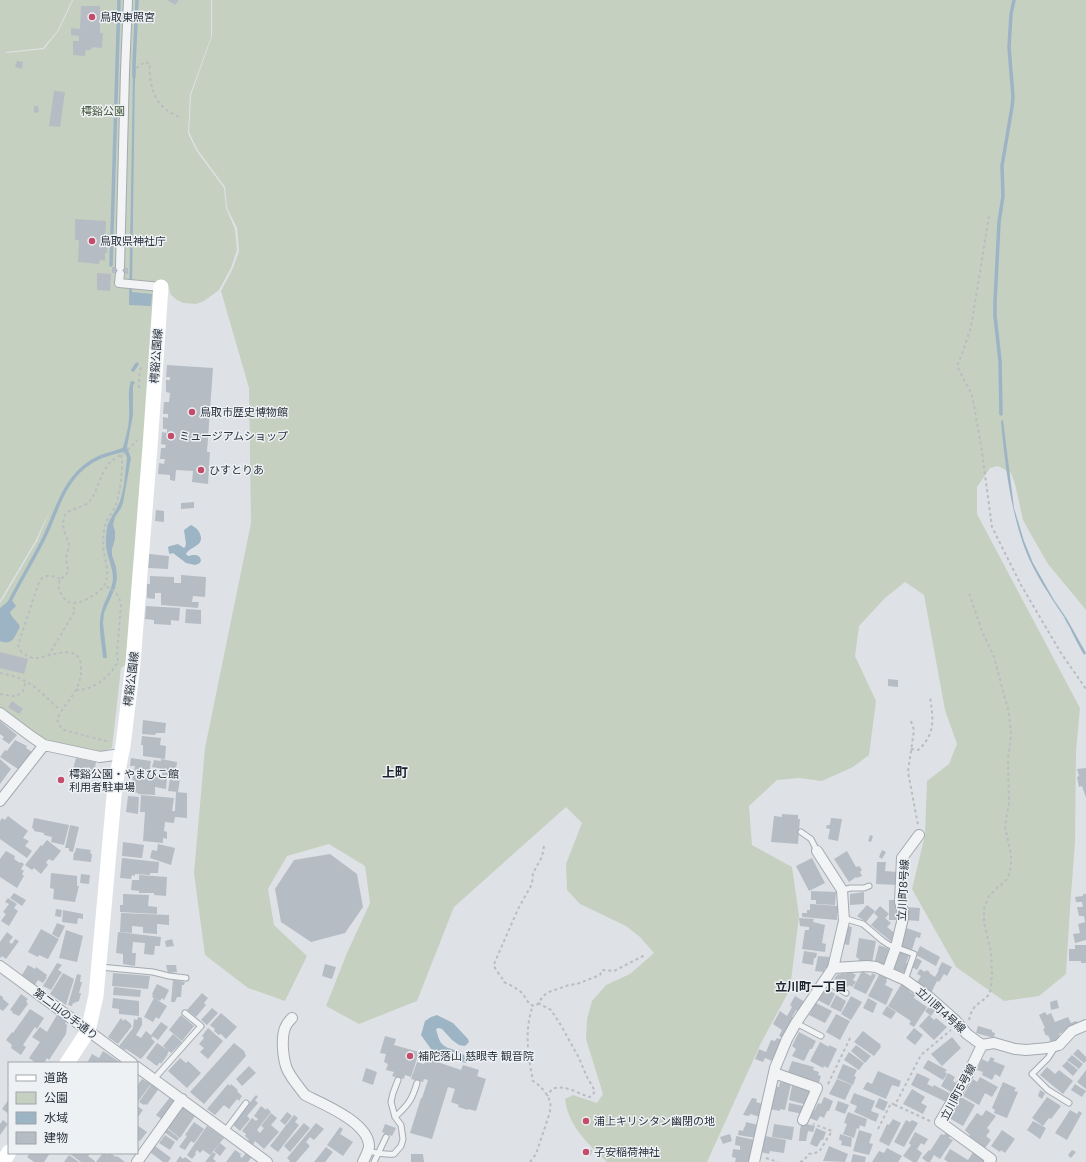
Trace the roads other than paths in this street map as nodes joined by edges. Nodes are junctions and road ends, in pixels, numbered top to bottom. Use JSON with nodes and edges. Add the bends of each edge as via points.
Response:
{"nodes":[{"id":1,"x":128,"y":0,"type":"edge"},
{"id":2,"x":161,"y":287,"type":"joint"},
{"id":3,"x":0,"y":713,"type":"edge"},
{"id":4,"x":44,"y":745,"type":"junction"},
{"id":5,"x":122,"y":750,"type":"junction"},
{"id":6,"x":0,"y":802,"type":"edge"},
{"id":7,"x":801,"y":832,"type":"dead end"},
{"id":8,"x":919,"y":835,"type":"road end"},
{"id":9,"x":817,"y":850,"type":"joint"},
{"id":10,"x":869,"y":886,"type":"dead end"},
{"id":11,"x":842,"y":890,"type":"junction"},
{"id":12,"x":843,"y":918,"type":"junction"},
{"id":13,"x":896,"y":948,"type":"junction"},
{"id":14,"x":0,"y":966,"type":"edge"},
{"id":15,"x":99,"y":967,"type":"junction"},
{"id":16,"x":833,"y":968,"type":"junction"},
{"id":17,"x":887,"y":972,"type":"junction"},
{"id":18,"x":186,"y":978,"type":"dead end"},
{"id":19,"x":905,"y":980,"type":"junction"},
{"id":20,"x":825,"y":981,"type":"junction"},
{"id":21,"x":846,"y":993,"type":"dead end"},
{"id":22,"x":185,"y":1013,"type":"dead end"},
{"id":23,"x":292,"y":1018,"type":"dead end"},
{"id":24,"x":796,"y":1023,"type":"junction"},
{"id":25,"x":1086,"y":1025,"type":"edge"},
{"id":26,"x":88,"y":1030,"type":"junction"},
{"id":27,"x":821,"y":1036,"type":"dead end"},
{"id":28,"x":982,"y":1045,"type":"junction"},
{"id":29,"x":1055,"y":1047,"type":"junction"},
{"id":30,"x":68,"y":1062,"type":"edge"},
{"id":31,"x":131,"y":1062,"type":"edge"},
{"id":32,"x":138,"y":1068,"type":"edge"},
{"id":33,"x":774,"y":1073,"type":"junction"},
{"id":34,"x":154,"y":1079,"type":"junction"},
{"id":35,"x":398,"y":1080,"type":"dead end"},
{"id":36,"x":417,"y":1083,"type":"dead end"},
{"id":37,"x":182,"y":1100,"type":"junction"},
{"id":38,"x":246,"y":1103,"type":"dead end"},
{"id":39,"x":1069,"y":1103,"type":"dead end"},
{"id":40,"x":395,"y":1117,"type":"junction"},
{"id":41,"x":803,"y":1120,"type":"road end"},
{"id":42,"x":224,"y":1131,"type":"junction"},
{"id":43,"x":386,"y":1137,"type":"dead end"},
{"id":44,"x":368,"y":1151,"type":"junction"},
{"id":45,"x":378,"y":1154,"type":"junction"},
{"id":46,"x":137,"y":1162,"type":"edge"},
{"id":47,"x":267,"y":1162,"type":"edge"},
{"id":48,"x":363,"y":1162,"type":"edge"},
{"id":49,"x":374,"y":1162,"type":"edge"},
{"id":50,"x":754,"y":1162,"type":"edge"},
{"id":51,"x":989,"y":1162,"type":"edge"}],
"edges":[{"from":1,"to":2,"type":"street","via":[[120,283]]},
{"from":2,"to":5,"type":"main road","name":"樗谿公園線","via":[[133,664]]},
{"from":3,"to":4,"type":"street"},
{"from":4,"to":5,"type":"street","via":[[100,757]]},
{"from":4,"to":6,"type":"street"},
{"from":5,"to":15,"type":"main road","name":"樗谿公園線","via":[[115,785]]},
{"from":7,"to":9,"type":"lane","via":[[811,839]]},
{"from":8,"to":13,"type":"street","name":"立川町8号線","via":[[902,858],[900,902],[904,914]]},
{"from":9,"to":11,"type":"street"},
{"from":10,"to":11,"type":"lane"},
{"from":11,"to":12,"type":"street"},
{"from":12,"to":13,"type":"lane","via":[[863,924]]},
{"from":12,"to":16,"type":"street"},
{"from":13,"to":17,"type":"street","name":"立川町8号線"},
{"from":13,"to":19,"type":"lane","via":[[914,954]]},
{"from":14,"to":26,"type":"street","name":"第二山の手通り"},
{"from":15,"to":18,"type":"lane"},
{"from":15,"to":26,"type":"main road","name":"樗谿公園線","via":[[96,996]]},
{"from":16,"to":17,"type":"street","name":"立川町4号線","via":[[867,966]]},
{"from":16,"to":20,"type":"street"},
{"from":17,"to":19,"type":"street","name":"立川町4号線"},
{"from":19,"to":28,"type":"street","name":"立川町4号線","via":[[964,1024],[967,1034]]},
{"from":20,"to":21,"type":"lane"},
{"from":20,"to":24,"type":"street"},
{"from":22,"to":34,"type":"lane","via":[[201,1026]]},
{"from":23,"to":44,"type":"street","via":[[285,1028],[283,1038],[287,1069],[305,1095],[348,1118],[359,1127],[369,1146]]},
{"from":24,"to":27,"type":"lane"},
{"from":24,"to":33,"type":"street","via":[[787,1038]]},
{"from":25,"to":29,"type":"street","via":[[1072,1031]]},
{"from":26,"to":30,"type":"main road","name":"樗谿公園線"},
{"from":26,"to":31,"type":"street","name":"第二山の手通り"},
{"from":28,"to":29,"type":"street","via":[[994,1043],[1026,1050]]},
{"from":28,"to":51,"type":"street","name":"立川町5号線","via":[[940,1122],[991,1159]]},
{"from":29,"to":39,"type":"lane","via":[[1032,1074],[1048,1090]]},
{"from":32,"to":34,"type":"street"},
{"from":33,"to":41,"type":"street","via":[[817,1088]]},
{"from":33,"to":50,"type":"street"},
{"from":34,"to":37,"type":"street"},
{"from":35,"to":40,"type":"lane","via":[[391,1102]]},
{"from":36,"to":40,"type":"lane","via":[[413,1096]]},
{"from":37,"to":42,"type":"street"},
{"from":37,"to":46,"type":"street"},
{"from":38,"to":42,"type":"lane"},
{"from":40,"to":45,"type":"lane","via":[[401,1125],[401,1146],[394,1154]]},
{"from":42,"to":47,"type":"street"},
{"from":43,"to":45,"type":"lane"},
{"from":44,"to":45,"type":"lane"},
{"from":44,"to":48,"type":"street"},
{"from":45,"to":49,"type":"lane"}]}
